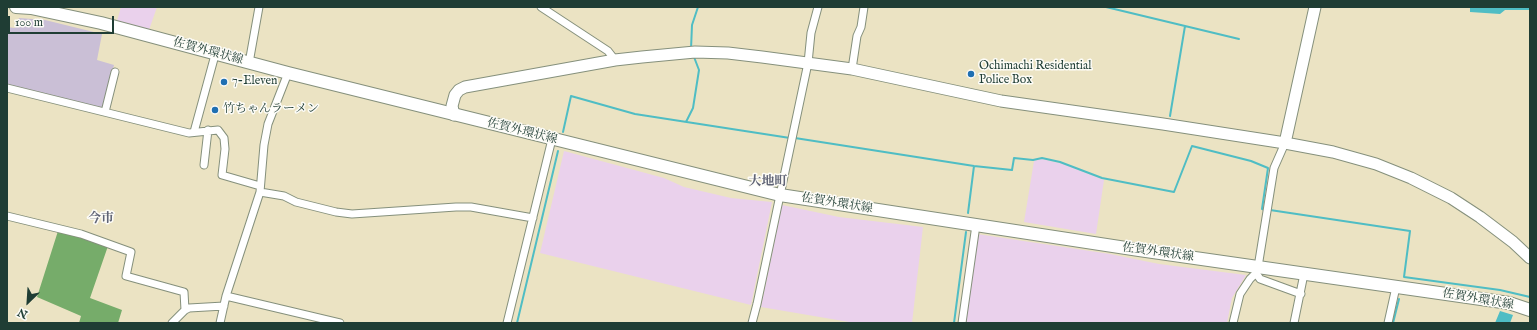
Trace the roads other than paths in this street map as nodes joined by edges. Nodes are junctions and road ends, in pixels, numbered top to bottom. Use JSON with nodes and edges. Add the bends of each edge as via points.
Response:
{"nodes":[{"id":1,"x":16,"y":7,"type":"edge"},
{"id":2,"x":20,"y":7,"type":"edge"},
{"id":3,"x":259,"y":7,"type":"edge"},
{"id":4,"x":541,"y":7,"type":"edge"},
{"id":5,"x":818,"y":7,"type":"edge"},
{"id":6,"x":864,"y":7,"type":"edge"},
{"id":7,"x":1315,"y":7,"type":"edge"},
{"id":8,"x":71,"y":11,"type":"edge"},
{"id":9,"x":215,"y":54,"type":"junction"},
{"id":10,"x":615,"y":60,"type":"junction"},
{"id":11,"x":249,"y":63,"type":"junction"},
{"id":12,"x":808,"y":63,"type":"junction"},
{"id":13,"x":852,"y":70,"type":"junction"},
{"id":14,"x":115,"y":72,"type":"dead end"},
{"id":15,"x":288,"y":73,"type":"junction"},
{"id":16,"x":7,"y":88,"type":"edge"},
{"id":17,"x":105,"y":112,"type":"junction"},
{"id":18,"x":454,"y":114,"type":"junction"},
{"id":19,"x":208,"y":130,"type":"junction"},
{"id":20,"x":194,"y":132,"type":"junction"},
{"id":21,"x":552,"y":139,"type":"junction"},
{"id":22,"x":1285,"y":143,"type":"junction"},
{"id":23,"x":204,"y":165,"type":"dead end"},
{"id":24,"x":260,"y":189,"type":"junction"},
{"id":25,"x":780,"y":195,"type":"junction"},
{"id":26,"x":7,"y":216,"type":"edge"},
{"id":27,"x":533,"y":218,"type":"junction"},
{"id":28,"x":976,"y":225,"type":"junction"},
{"id":29,"x":1530,"y":258,"type":"edge"},
{"id":30,"x":1257,"y":270,"type":"junction"},
{"id":31,"x":1304,"y":274,"type":"junction"},
{"id":32,"x":1396,"y":287,"type":"junction"},
{"id":33,"x":1301,"y":294,"type":"junction"},
{"id":34,"x":226,"y":296,"type":"junction"},
{"id":35,"x":224,"y":306,"type":"junction"},
{"id":36,"x":185,"y":310,"type":"junction"},
{"id":37,"x":1530,"y":310,"type":"edge"},
{"id":38,"x":172,"y":323,"type":"edge"},
{"id":39,"x":220,"y":323,"type":"edge"},
{"id":40,"x":340,"y":323,"type":"edge"},
{"id":41,"x":507,"y":323,"type":"edge"},
{"id":42,"x":752,"y":323,"type":"edge"},
{"id":43,"x":962,"y":323,"type":"edge"},
{"id":44,"x":1233,"y":323,"type":"edge"},
{"id":45,"x":1294,"y":323,"type":"edge"},
{"id":46,"x":1388,"y":323,"type":"edge"}],
"edges":[{"from":1,"to":2,"type":"main road","name":"佐賀外環状線"},
{"from":2,"to":8,"type":"main road","name":"佐賀外環状線"},
{"from":3,"to":11,"type":"street"},
{"from":4,"to":10,"type":"street","via":[[608,51]]},
{"from":5,"to":12,"type":"street","via":[[811,33]]},
{"from":6,"to":13,"type":"street"},
{"from":7,"to":22,"type":"street"},
{"from":8,"to":9,"type":"main road","name":"佐賀外環状線"},
{"from":9,"to":11,"type":"main road","name":"佐賀外環状線"},
{"from":9,"to":20,"type":"street"},
{"from":10,"to":12,"type":"street","via":[[692,53],[728,53]]},
{"from":10,"to":18,"type":"street","via":[[465,87],[454,95]]},
{"from":11,"to":15,"type":"main road","name":"佐賀外環状線"},
{"from":12,"to":13,"type":"street"},
{"from":12,"to":25,"type":"street"},
{"from":13,"to":22,"type":"street","via":[[1001,101]]},
{"from":14,"to":17,"type":"street"},
{"from":15,"to":18,"type":"main road","name":"佐賀外環状線"},
{"from":15,"to":24,"type":"street","via":[[268,124]]},
{"from":16,"to":17,"type":"street"},
{"from":17,"to":20,"type":"street","via":[[189,133]]},
{"from":18,"to":21,"type":"main road","name":"佐賀外環状線"},
{"from":19,"to":20,"type":"street"},
{"from":19,"to":23,"type":"street"},
{"from":19,"to":24,"type":"street","via":[[218,130],[224,138],[222,174]]},
{"from":21,"to":25,"type":"main road","name":"佐賀外環状線"},
{"from":21,"to":27,"type":"street"},
{"from":22,"to":29,"type":"street","via":[[1333,152],[1376,164],[1411,178],[1451,198],[1480,217]]},
{"from":22,"to":30,"type":"street","via":[[1274,168]]},
{"from":24,"to":27,"type":"street","via":[[296,202],[352,214],[471,207]]},
{"from":24,"to":34,"type":"street"},
{"from":25,"to":28,"type":"main road","name":"佐賀外環状線"},
{"from":25,"to":42,"type":"street"},
{"from":26,"to":36,"type":"street","via":[[81,234],[131,252],[126,276],[184,292]]},
{"from":27,"to":41,"type":"street"},
{"from":28,"to":30,"type":"main road","name":"佐賀外環状線"},
{"from":28,"to":43,"type":"street"},
{"from":30,"to":31,"type":"main road","name":"佐賀外環状線"},
{"from":30,"to":33,"type":"street","via":[[1260,279]]},
{"from":30,"to":44,"type":"street","via":[[1240,294]]},
{"from":31,"to":32,"type":"main road","name":"佐賀外環状線"},
{"from":31,"to":33,"type":"street"},
{"from":32,"to":37,"type":"main road","name":"佐賀外環状線","via":[[1509,303]]},
{"from":32,"to":46,"type":"street"},
{"from":33,"to":45,"type":"street"},
{"from":34,"to":35,"type":"street"},
{"from":34,"to":40,"type":"street"},
{"from":35,"to":36,"type":"street"},
{"from":35,"to":39,"type":"street"},
{"from":36,"to":38,"type":"street"}]}
